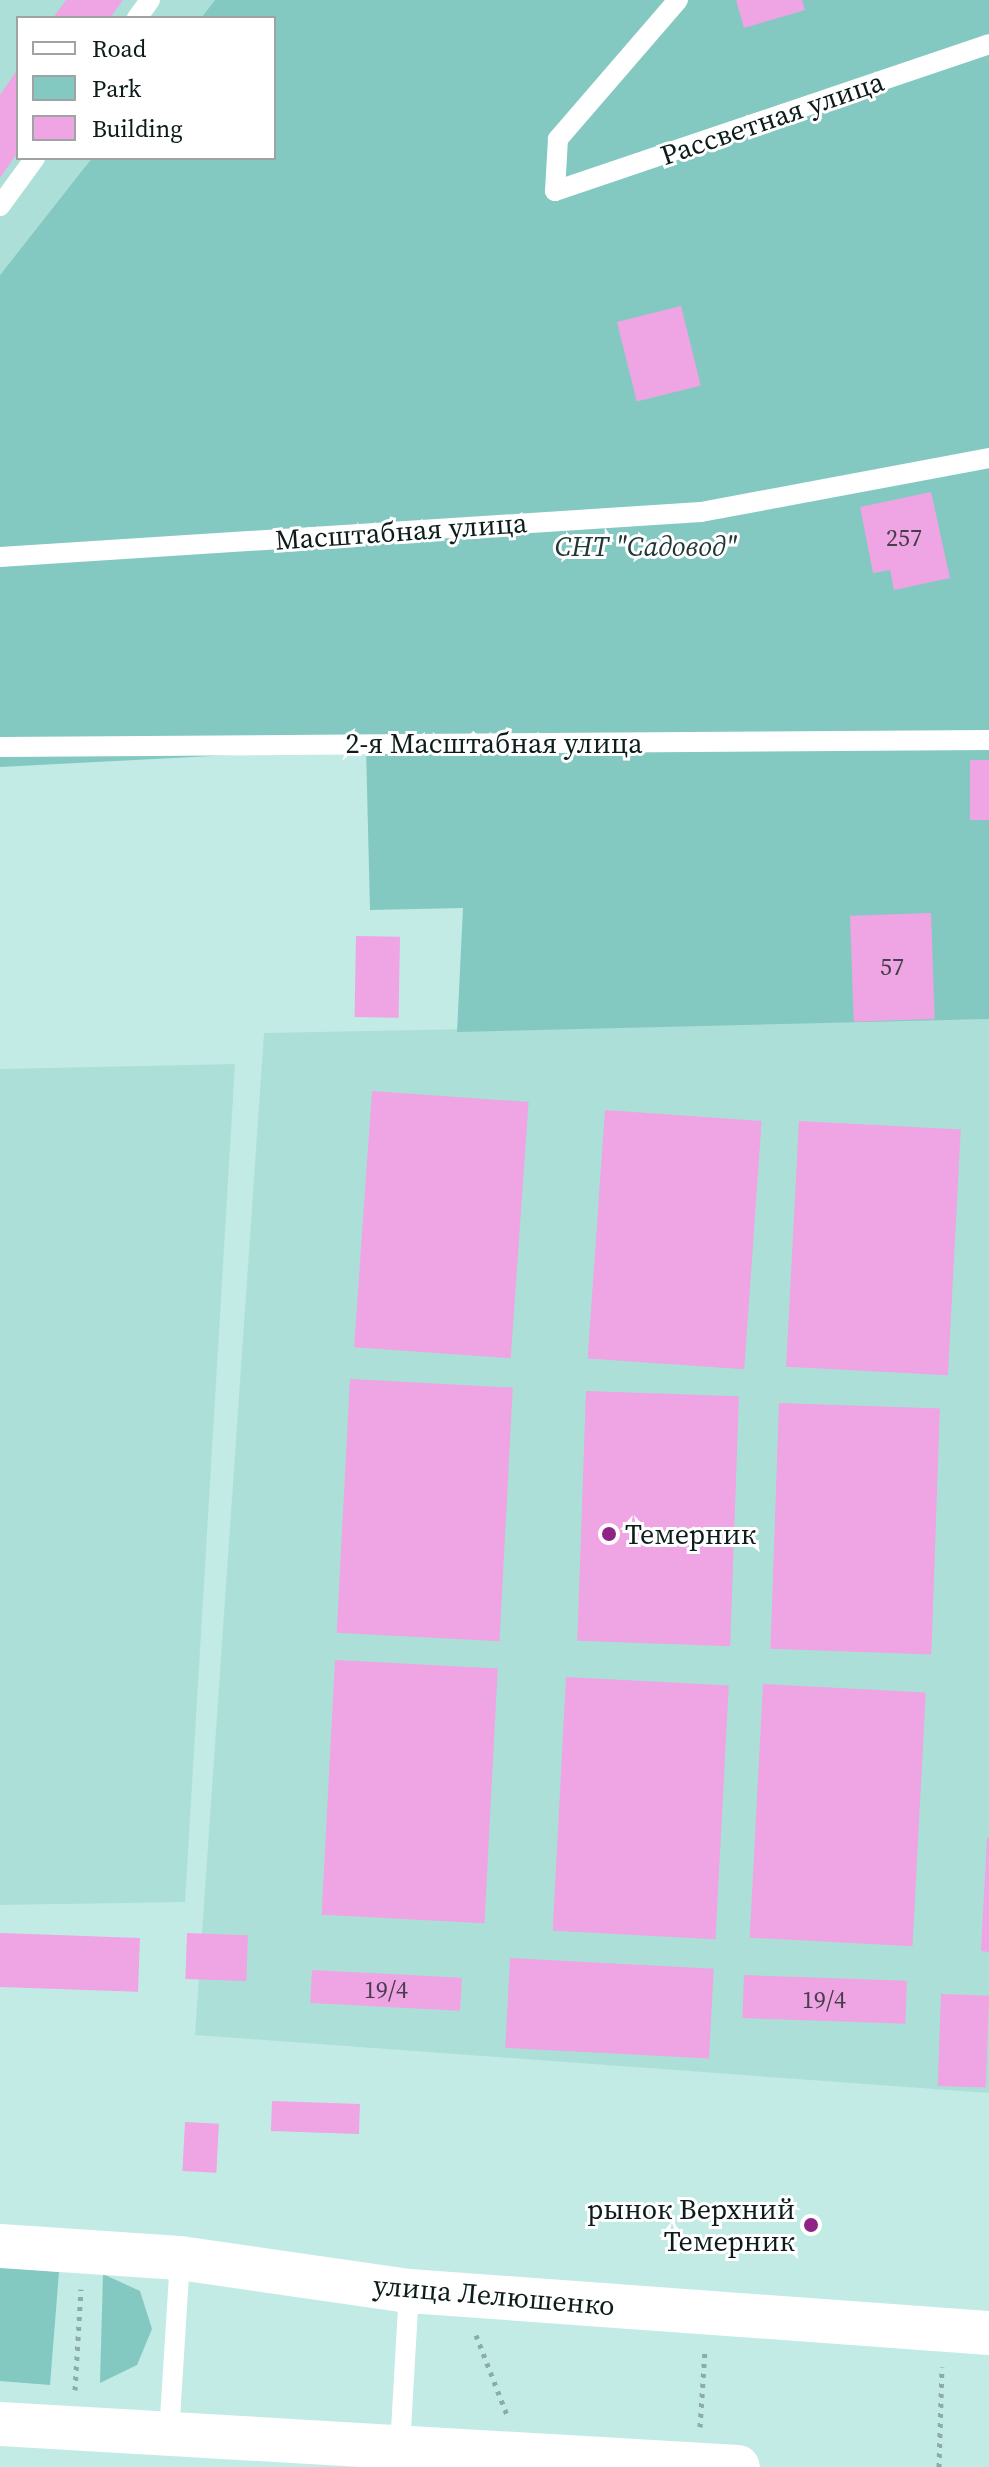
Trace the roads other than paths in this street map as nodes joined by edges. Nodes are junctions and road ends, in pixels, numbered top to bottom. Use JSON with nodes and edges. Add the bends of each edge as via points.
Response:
{"nodes":[{"id":1,"x":678,"y":0,"type":"edge"},
{"id":2,"x":989,"y":44,"type":"edge"},
{"id":3,"x":34,"y":160,"type":"edge"},
{"id":4,"x":0,"y":206,"type":"edge"},
{"id":5,"x":989,"y":458,"type":"edge"},
{"id":6,"x":0,"y":557,"type":"edge"},
{"id":7,"x":989,"y":740,"type":"edge"},
{"id":8,"x":0,"y":747,"type":"edge"},
{"id":9,"x":0,"y":2246,"type":"edge"},
{"id":10,"x":180,"y":2258,"type":"junction"},
{"id":11,"x":409,"y":2291,"type":"junction"},
{"id":12,"x":989,"y":2333,"type":"edge"},
{"id":13,"x":0,"y":2424,"type":"edge"},
{"id":14,"x":169,"y":2434,"type":"junction"},
{"id":15,"x":400,"y":2447,"type":"junction"},
{"id":16,"x":718,"y":2466,"type":"edge"}],
"edges":[{"from":1,"to":2,"type":"lane","name":"Рассветная улица","via":[[558,139],[555,191]]},
{"from":3,"to":4,"type":"lane"},
{"from":5,"to":6,"type":"lane","name":"Масштабная улица","via":[[701,512]]},
{"from":7,"to":8,"type":"lane","name":"2-я Масштабная улица"},
{"from":9,"to":10,"type":"street","name":"улица Лелюшенко"},
{"from":10,"to":11,"type":"street","name":"улица Лелюшенко"},
{"from":10,"to":14,"type":"lane"},
{"from":11,"to":12,"type":"street","name":"улица Лелюшенко"},
{"from":11,"to":15,"type":"lane"},
{"from":13,"to":14,"type":"street"},
{"from":14,"to":15,"type":"street"},
{"from":15,"to":16,"type":"street"}]}
